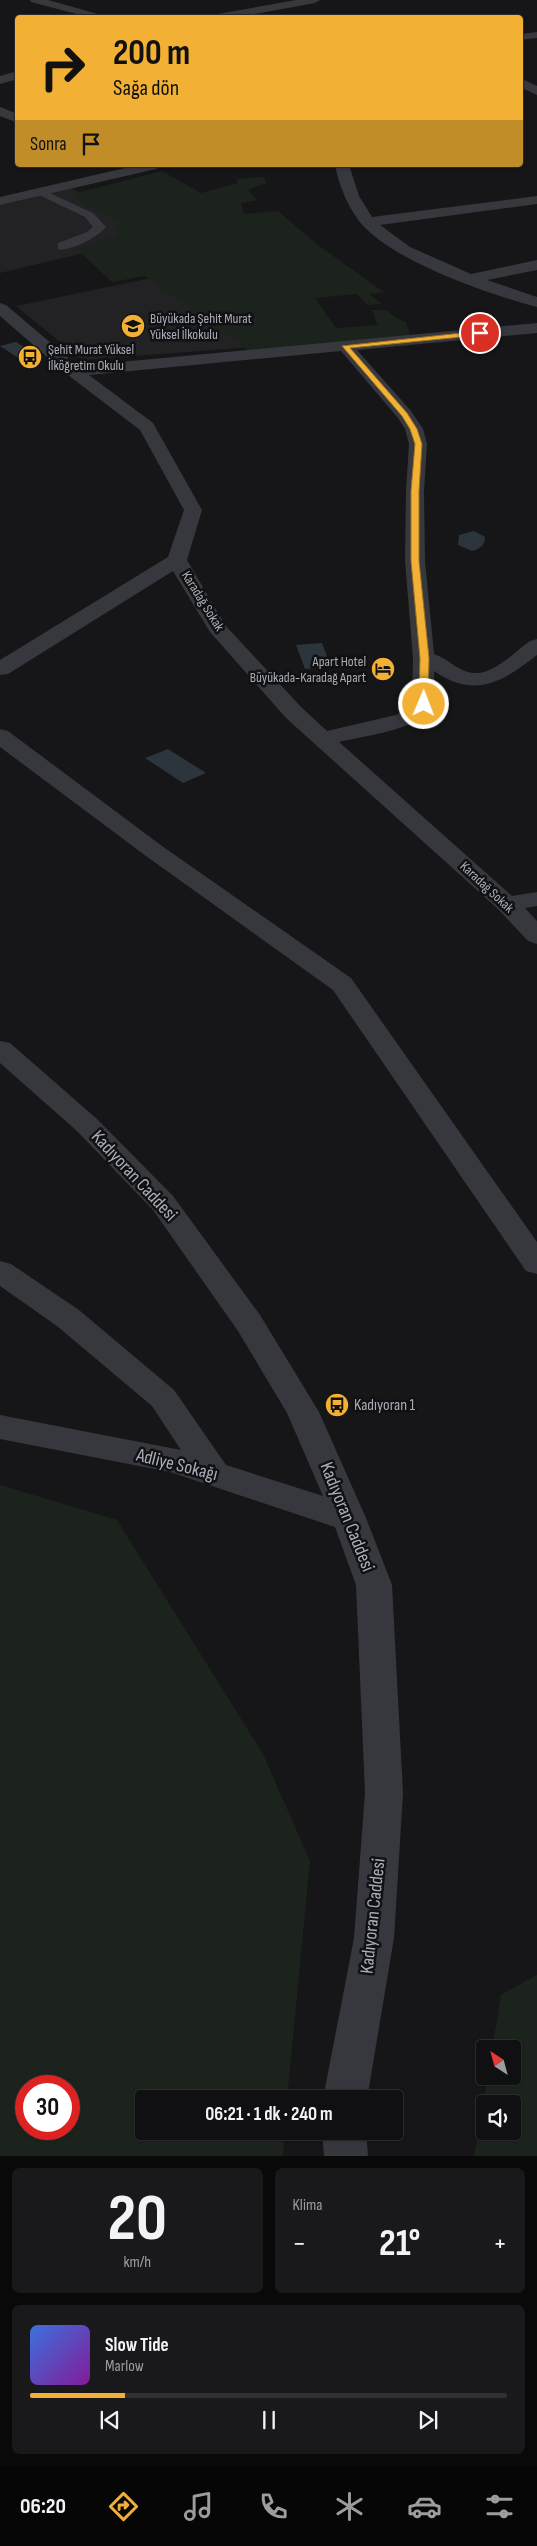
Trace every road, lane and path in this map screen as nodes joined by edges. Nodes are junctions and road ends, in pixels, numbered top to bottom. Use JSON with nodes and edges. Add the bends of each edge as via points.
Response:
{"nodes":[{"id":1,"x":34,"y":0,"type":"edge"},
{"id":2,"x":315,"y":0,"type":"edge"},
{"id":3,"x":319,"y":0,"type":"edge"},
{"id":4,"x":95,"y":15,"type":"edge"},
{"id":5,"x":229,"y":15,"type":"edge"},
{"id":6,"x":537,"y":35,"type":"edge"},
{"id":7,"x":523,"y":37,"type":"edge"},
{"id":8,"x":15,"y":76,"type":"edge"},
{"id":9,"x":0,"y":80,"type":"edge"},
{"id":10,"x":523,"y":84,"type":"edge"},
{"id":11,"x":537,"y":91,"type":"edge"},
{"id":12,"x":15,"y":106,"type":"edge"},
{"id":13,"x":0,"y":109,"type":"edge"},
{"id":14,"x":15,"y":117,"type":"edge"},
{"id":15,"x":122,"y":167,"type":"edge"},
{"id":16,"x":148,"y":167,"type":"edge"},
{"id":17,"x":342,"y":167,"type":"edge"},
{"id":18,"x":131,"y":171,"type":"junction"},
{"id":19,"x":41,"y":192,"type":"junction"},
{"id":20,"x":537,"y":200,"type":"edge"},
{"id":21,"x":0,"y":202,"type":"edge"},
{"id":22,"x":368,"y":222,"type":"junction"},
{"id":23,"x":62,"y":246,"type":"dead end"},
{"id":24,"x":537,"y":265,"type":"edge"},
{"id":25,"x":469,"y":279,"type":"junction"},
{"id":26,"x":537,"y":302,"type":"edge"},
{"id":27,"x":0,"y":308,"type":"edge"},
{"id":28,"x":537,"y":328,"type":"edge"},
{"id":29,"x":345,"y":346,"type":"junction"},
{"id":30,"x":74,"y":371,"type":"junction"},
{"id":31,"x":177,"y":560,"type":"junction"},
{"id":32,"x":537,"y":645,"type":"edge"},
{"id":33,"x":424,"y":658,"type":"junction"},
{"id":34,"x":0,"y":669,"type":"edge"},
{"id":35,"x":0,"y":736,"type":"edge"},
{"id":36,"x":323,"y":739,"type":"junction"},
{"id":37,"x":537,"y":899,"type":"edge"},
{"id":38,"x":507,"y":904,"type":"junction"},
{"id":39,"x":537,"y":936,"type":"edge"},
{"id":40,"x":0,"y":1049,"type":"edge"},
{"id":41,"x":537,"y":1264,"type":"edge"},
{"id":42,"x":0,"y":1271,"type":"edge"},
{"id":43,"x":0,"y":1426,"type":"edge"},
{"id":44,"x":214,"y":1474,"type":"junction"},
{"id":45,"x":349,"y":1518,"type":"junction"},
{"id":46,"x":347,"y":2090,"type":"edge"},
{"id":47,"x":345,"y":2140,"type":"edge"},
{"id":48,"x":346,"y":2156,"type":"edge"}],
"edges":[{"from":1,"to":4,"type":"street"},
{"from":2,"to":3,"type":"street"},
{"from":2,"to":5,"type":"street"},
{"from":6,"to":7,"type":"street"},
{"from":8,"to":9,"type":"street"},
{"from":10,"to":11,"type":"street"},
{"from":12,"to":13,"type":"street"},
{"from":13,"to":14,"type":"street"},
{"from":15,"to":18,"type":"street"},
{"from":16,"to":18,"type":"street"},
{"from":17,"to":22,"type":"street","via":[[346,183]]},
{"from":18,"to":19,"type":"street"},
{"from":19,"to":21,"type":"street"},
{"from":19,"to":23,"type":"lane","via":[[89,215],[100,226],[91,235]]},
{"from":20,"to":22,"type":"street"},
{"from":22,"to":25,"type":"street","via":[[394,243]]},
{"from":24,"to":25,"type":"street"},
{"from":25,"to":26,"type":"street"},
{"from":27,"to":30,"type":"street","name":"Karadağ Sokak"},
{"from":28,"to":29,"type":"street"},
{"from":29,"to":30,"type":"street"},
{"from":29,"to":33,"type":"street","via":[[405,415],[418,444],[415,561]]},
{"from":30,"to":31,"type":"street","name":"Karadağ Sokak","via":[[147,427],[192,510]]},
{"from":31,"to":34,"type":"street"},
{"from":31,"to":36,"type":"street","name":"Karadağ Sokak","via":[[217,628],[294,713]]},
{"from":32,"to":33,"type":"street","via":[[496,675],[482,679],[460,677]]},
{"from":33,"to":36,"type":"street","via":[[424,704],[415,714],[404,720]]},
{"from":35,"to":41,"type":"street","via":[[154,851],[342,984]]},
{"from":36,"to":38,"type":"street","name":"Karadağ Sokak"},
{"from":37,"to":38,"type":"street"},
{"from":38,"to":39,"type":"street","name":"Karadağ Sokak"},
{"from":40,"to":45,"type":"street","name":"Kadıyoran Caddesi","via":[[87,1125],[164,1203],[249,1323],[303,1412]]},
{"from":42,"to":44,"type":"street","via":[[68,1318],[163,1398]]},
{"from":43,"to":44,"type":"street","name":"Adliye Sokağı","via":[[172,1460]]},
{"from":44,"to":45,"type":"street","name":"Adliye Sokağı"},
{"from":45,"to":46,"type":"street","name":"Kadıyoran Caddesi","via":[[374,1584],[384,1793],[374,1938]]},
{"from":47,"to":48,"type":"street"}]}
